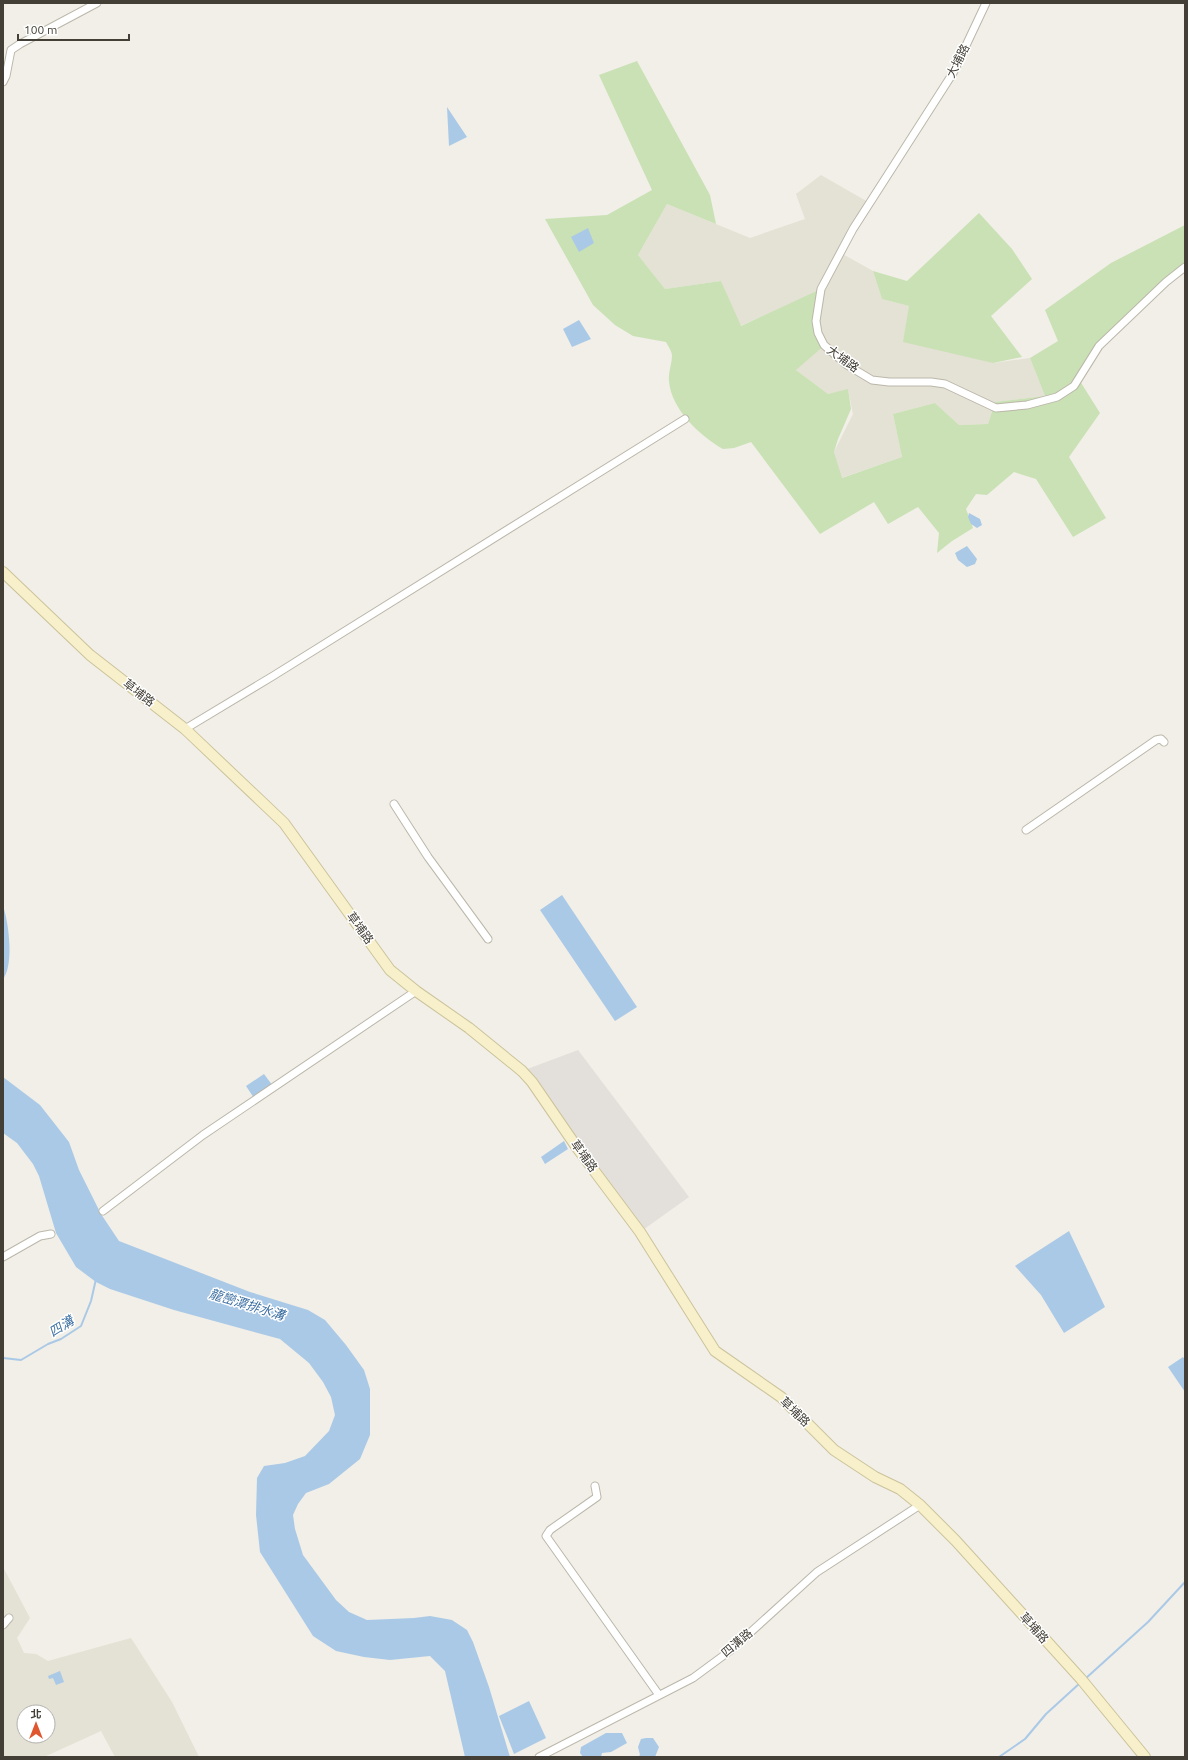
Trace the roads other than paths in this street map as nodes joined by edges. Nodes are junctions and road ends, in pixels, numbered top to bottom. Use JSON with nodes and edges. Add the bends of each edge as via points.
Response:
{"nodes":[{"id":1,"x":96,"y":3,"type":"edge"},
{"id":2,"x":986,"y":3,"type":"edge"},
{"id":3,"x":3,"y":82,"type":"edge"},
{"id":4,"x":1185,"y":267,"type":"edge"},
{"id":5,"x":685,"y":419,"type":"dead end"},
{"id":6,"x":3,"y":572,"type":"edge"},
{"id":7,"x":185,"y":729,"type":"junction"},
{"id":8,"x":1164,"y":742,"type":"dead end"},
{"id":9,"x":394,"y":804,"type":"dead end"},
{"id":10,"x":1026,"y":830,"type":"dead end"},
{"id":11,"x":488,"y":939,"type":"dead end"},
{"id":12,"x":416,"y":991,"type":"junction"},
{"id":13,"x":103,"y":1211,"type":"dead end"},
{"id":14,"x":51,"y":1234,"type":"dead end"},
{"id":15,"x":3,"y":1256,"type":"edge"},
{"id":16,"x":595,"y":1486,"type":"dead end"},
{"id":17,"x":920,"y":1505,"type":"junction"},
{"id":18,"x":9,"y":1618,"type":"dead end"},
{"id":19,"x":3,"y":1625,"type":"edge"},
{"id":20,"x":659,"y":1695,"type":"junction"},
{"id":21,"x":539,"y":1757,"type":"edge"},
{"id":22,"x":1145,"y":1757,"type":"edge"}],
"edges":[{"from":1,"to":3,"type":"street","via":[[11,50]]},
{"from":2,"to":4,"type":"street","name":"大埔路","via":[[952,73],[853,229],[821,290],[816,321],[824,345],[847,365],[872,380],[945,384],[996,408],[1027,405],[1057,397],[1074,386],[1099,346]]},
{"from":5,"to":7,"type":"street"},
{"from":6,"to":7,"type":"street","name":"草埔路","via":[[90,655]]},
{"from":7,"to":12,"type":"street","name":"草埔路","via":[[284,823],[390,970]]},
{"from":8,"to":10,"type":"street","via":[[1161,739],[1156,740]]},
{"from":9,"to":11,"type":"street","via":[[428,857]]},
{"from":12,"to":13,"type":"street","via":[[203,1135]]},
{"from":12,"to":17,"type":"street","name":"草埔路","via":[[469,1028],[532,1082],[640,1232],[715,1350],[781,1397],[834,1450],[875,1477],[900,1489]]},
{"from":14,"to":15,"type":"street","via":[[40,1236]]},
{"from":16,"to":20,"type":"street","via":[[596,1497],[550,1530],[546,1536]]},
{"from":17,"to":20,"type":"street","name":"四溝路","via":[[817,1572],[731,1650],[693,1678]]},
{"from":17,"to":22,"type":"street","name":"草埔路","via":[[956,1541],[1080,1679]]},
{"from":18,"to":19,"type":"street"},
{"from":20,"to":21,"type":"street","name":"四溝路"}]}
